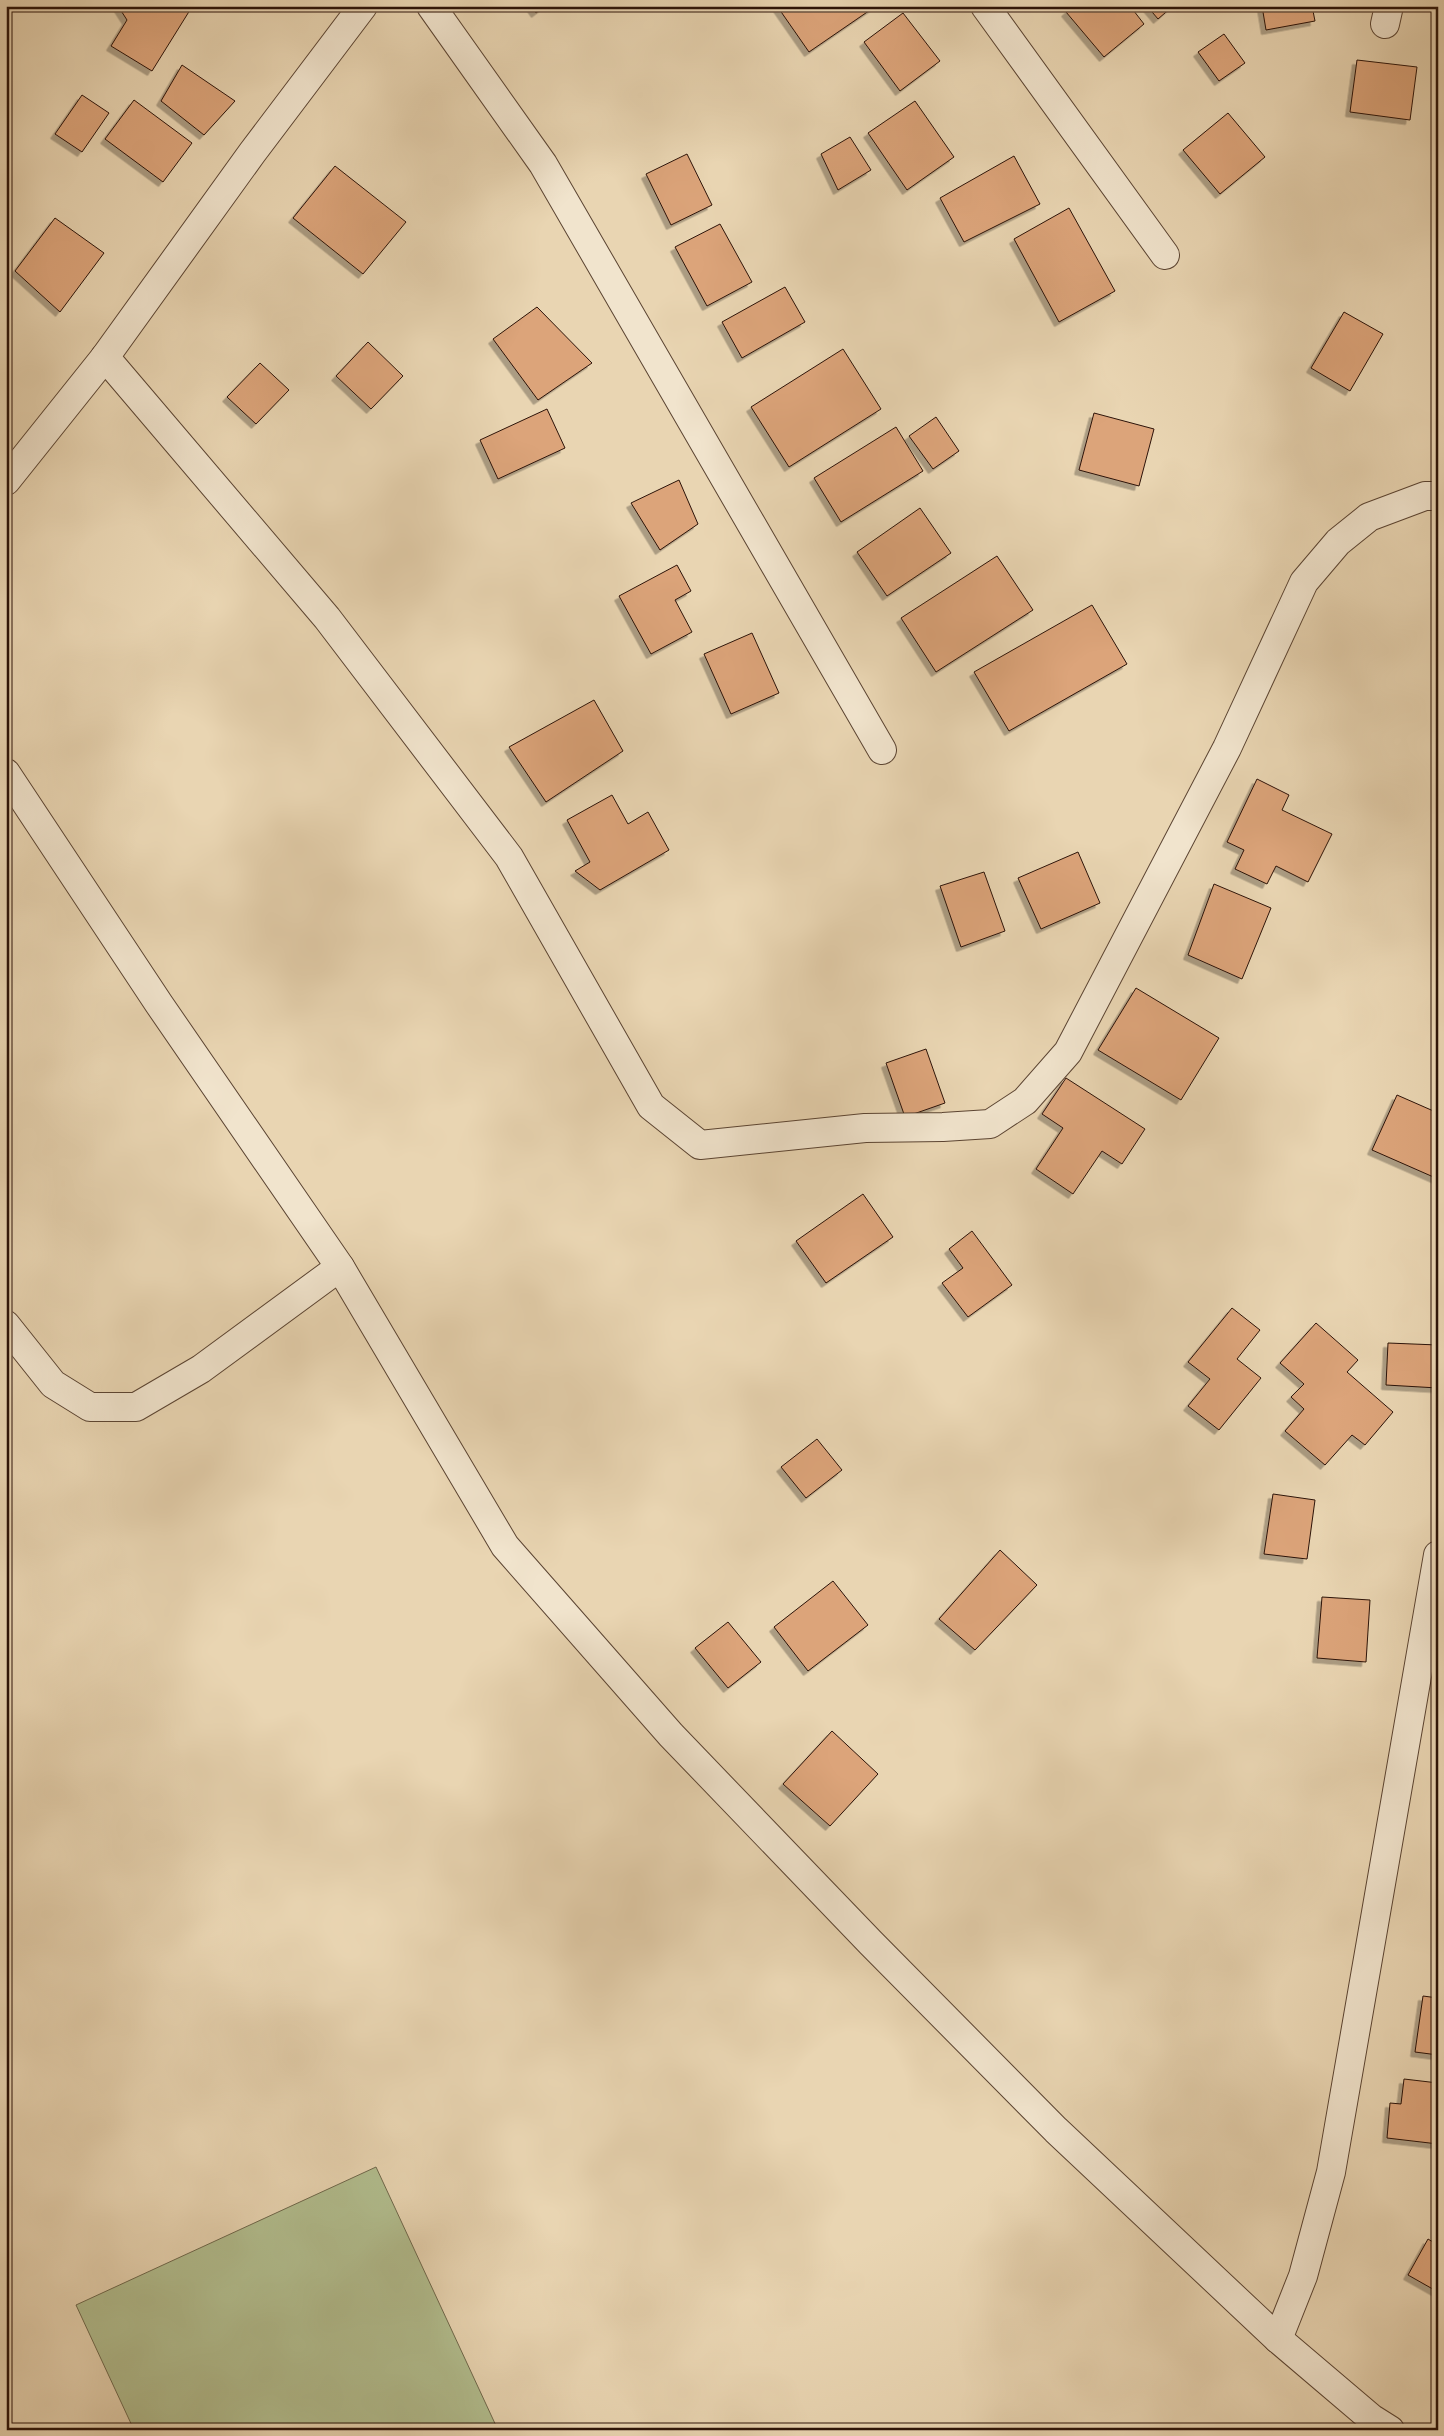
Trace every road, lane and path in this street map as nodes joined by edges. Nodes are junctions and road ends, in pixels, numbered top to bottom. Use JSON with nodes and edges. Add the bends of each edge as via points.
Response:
{"nodes":[{"id":1,"x":363,"y":6,"type":"edge"},
{"id":2,"x":431,"y":6,"type":"edge"},
{"id":3,"x":985,"y":6,"type":"edge"},
{"id":4,"x":1165,"y":255,"type":"dead end"},
{"id":5,"x":105,"y":357,"type":"junction"},
{"id":6,"x":6,"y":481,"type":"edge"},
{"id":7,"x":1438,"y":496,"type":"edge"},
{"id":8,"x":882,"y":750,"type":"dead end"},
{"id":9,"x":6,"y":773,"type":"edge"},
{"id":10,"x":340,"y":1267,"type":"junction"},
{"id":11,"x":6,"y":1325,"type":"edge"},
{"id":12,"x":1438,"y":1555,"type":"edge"},
{"id":13,"x":1278,"y":2339,"type":"junction"},
{"id":14,"x":1390,"y":2430,"type":"edge"}],
"edges":[{"from":1,"to":5,"type":"street"},
{"from":2,"to":8,"type":"street","via":[[543,164]]},
{"from":3,"to":4,"type":"street"},
{"from":5,"to":6,"type":"street"},
{"from":5,"to":7,"type":"street","via":[[327,618],[509,857],[652,1106],[700,1145],[865,1128],[990,1124],[1025,1101],[1068,1052],[1227,748],[1304,582],[1338,542],[1369,517],[1425,496]]},
{"from":9,"to":10,"type":"street"},
{"from":10,"to":11,"type":"street","via":[[201,1369],[136,1407],[90,1407],[53,1384]]},
{"from":10,"to":13,"type":"street","via":[[505,1546],[671,1735],[871,1943],[1056,2130]]},
{"from":12,"to":13,"type":"street","via":[[1330,2172],[1303,2276]]},
{"from":13,"to":14,"type":"street","via":[[1371,2418]]}]}
